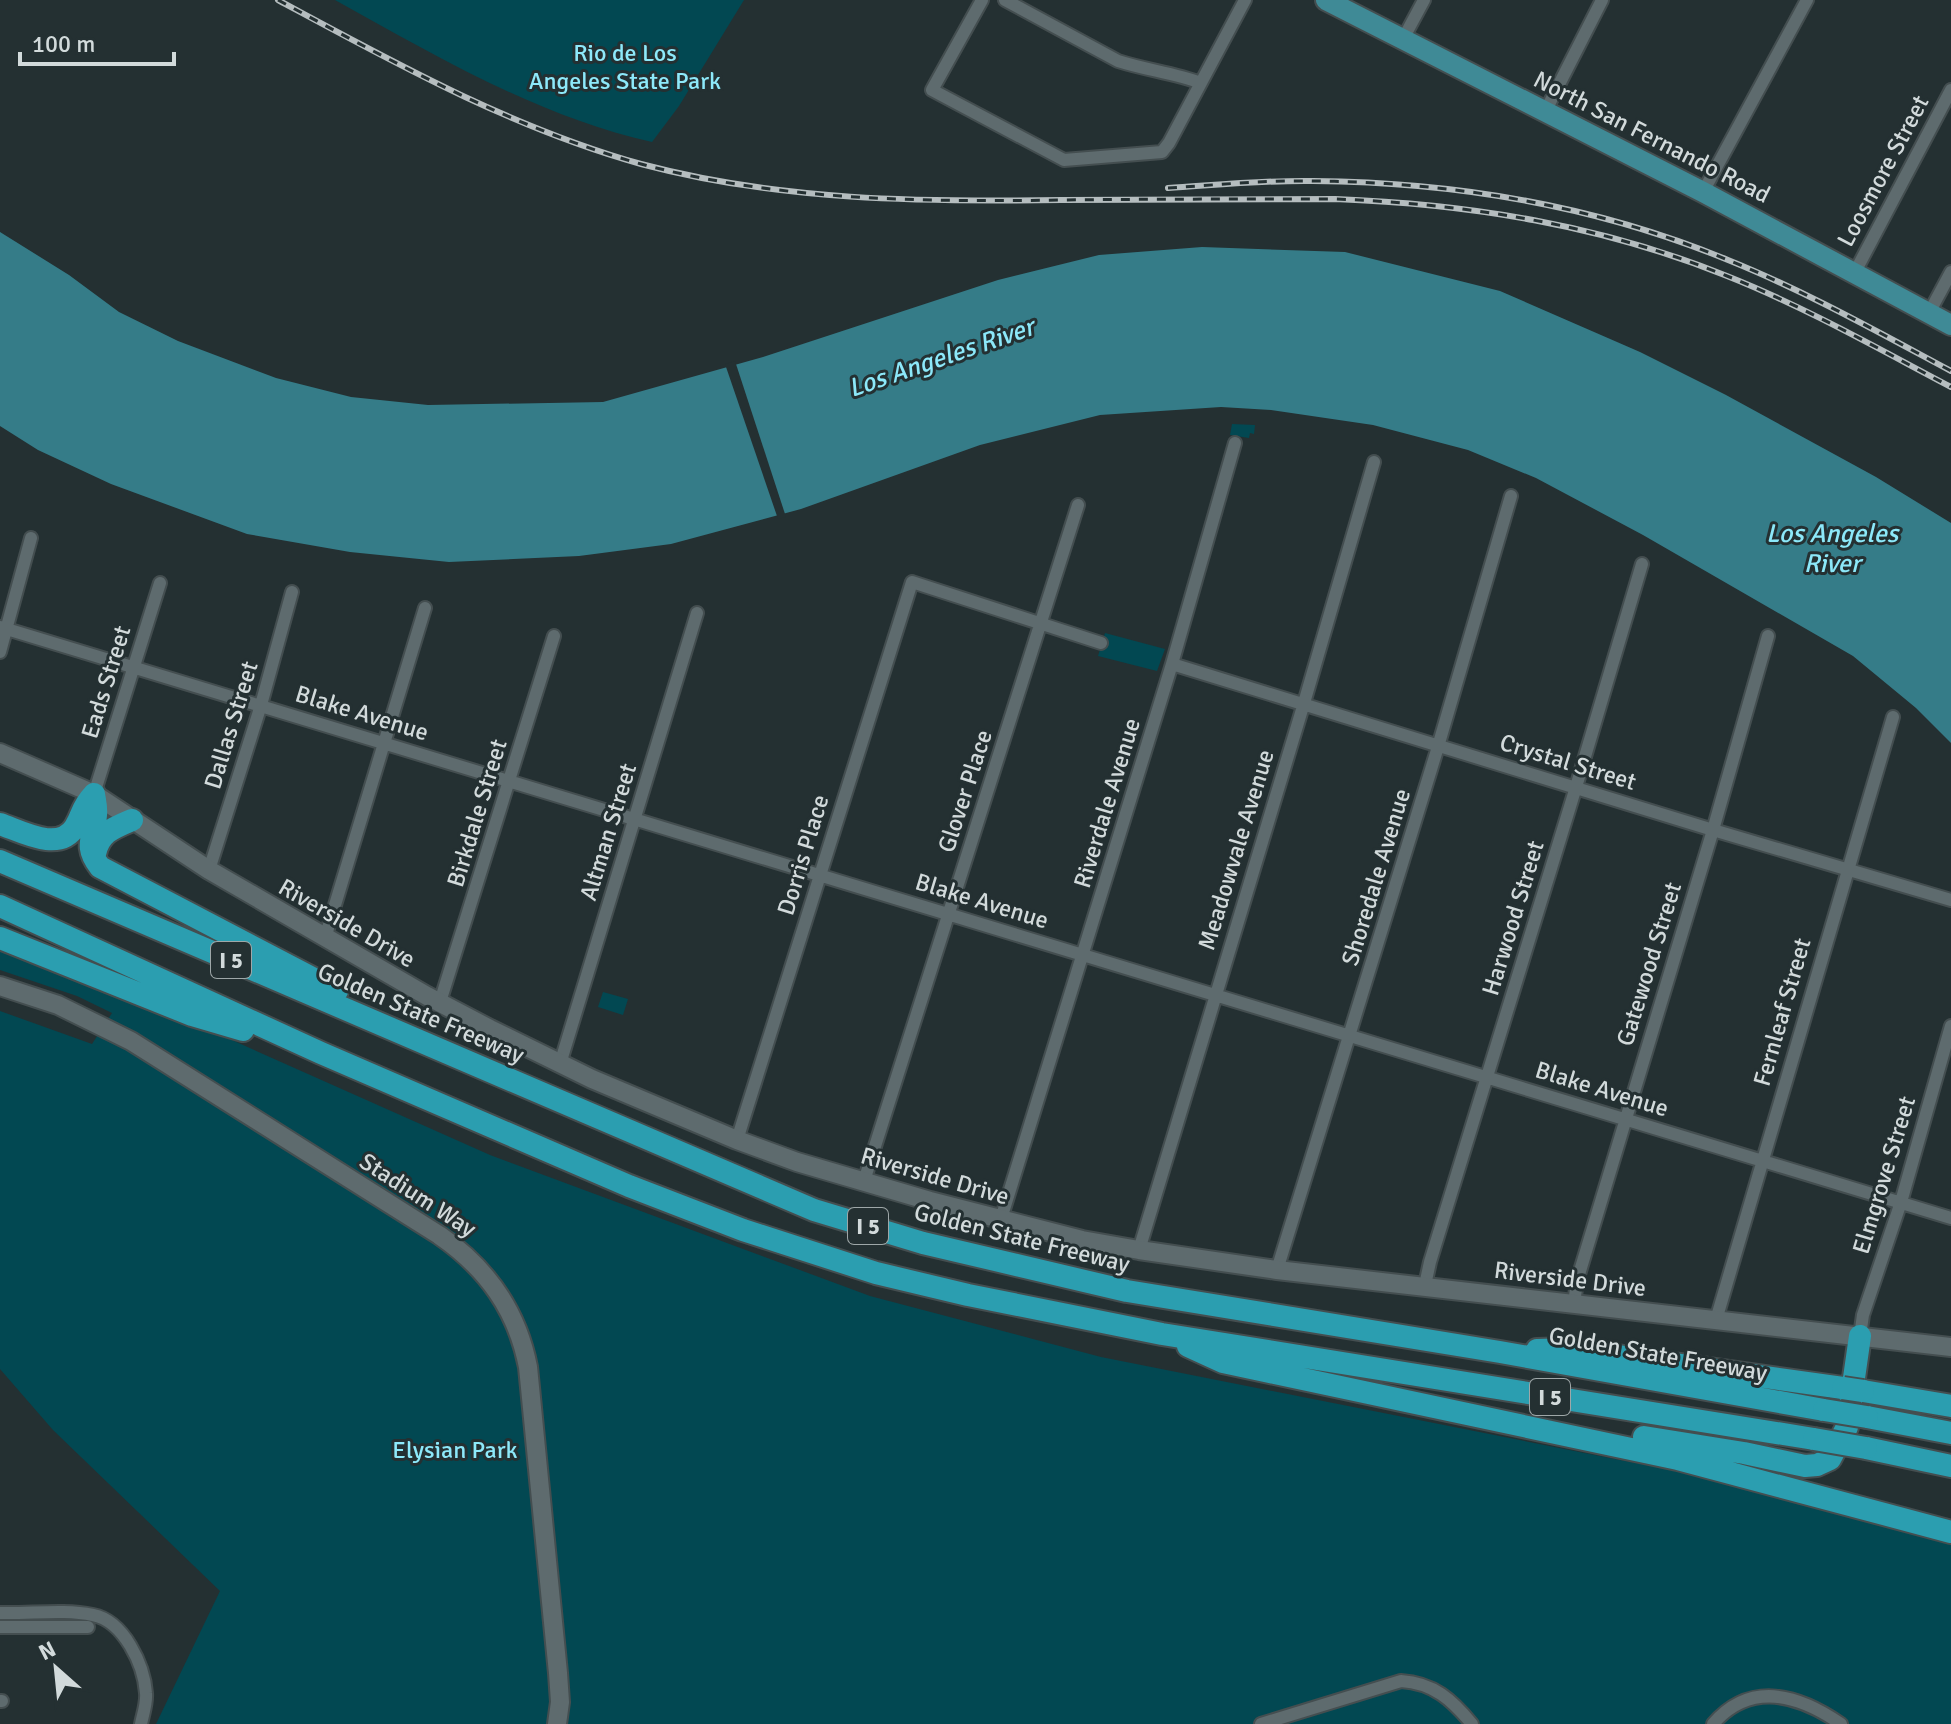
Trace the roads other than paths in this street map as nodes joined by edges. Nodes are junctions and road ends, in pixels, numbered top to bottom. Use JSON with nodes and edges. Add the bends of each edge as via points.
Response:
{"nodes":[{"id":1,"x":982,"y":0,"type":"edge"},
{"id":2,"x":1005,"y":0,"type":"edge"},
{"id":3,"x":1245,"y":0,"type":"edge"},
{"id":4,"x":1326,"y":0,"type":"edge"},
{"id":5,"x":1424,"y":0,"type":"edge"},
{"id":6,"x":1602,"y":0,"type":"edge"},
{"id":7,"x":1807,"y":0,"type":"edge"},
{"id":8,"x":1403,"y":39,"type":"junction"},
{"id":9,"x":1201,"y":83,"type":"junction"},
{"id":10,"x":1951,"y":90,"type":"edge"},
{"id":11,"x":1546,"y":110,"type":"junction"},
{"id":12,"x":1703,"y":192,"type":"junction"},
{"id":13,"x":1855,"y":272,"type":"junction"},
{"id":14,"x":1951,"y":272,"type":"edge"},
{"id":15,"x":1929,"y":313,"type":"junction"},
{"id":16,"x":1951,"y":325,"type":"edge"},
{"id":17,"x":1235,"y":443,"type":"dead end"},
{"id":18,"x":1374,"y":462,"type":"dead end"},
{"id":19,"x":1511,"y":496,"type":"dead end"},
{"id":20,"x":1078,"y":505,"type":"dead end"},
{"id":21,"x":31,"y":538,"type":"dead end"},
{"id":22,"x":1642,"y":564,"type":"dead end"},
{"id":23,"x":160,"y":583,"type":"dead end"},
{"id":24,"x":292,"y":592,"type":"dead end"},
{"id":25,"x":425,"y":608,"type":"dead end"},
{"id":26,"x":697,"y":613,"type":"dead end"},
{"id":27,"x":1041,"y":623,"type":"junction"},
{"id":28,"x":3,"y":628,"type":"edge"},
{"id":29,"x":554,"y":636,"type":"dead end"},
{"id":30,"x":1768,"y":636,"type":"dead end"},
{"id":31,"x":1101,"y":643,"type":"dead end"},
{"id":32,"x":0,"y":652,"type":"edge"},
{"id":33,"x":1172,"y":664,"type":"junction"},
{"id":34,"x":133,"y":666,"type":"junction"},
{"id":35,"x":1304,"y":703,"type":"junction"},
{"id":36,"x":261,"y":705,"type":"junction"},
{"id":37,"x":1893,"y":717,"type":"dead end"},
{"id":38,"x":385,"y":743,"type":"junction"},
{"id":39,"x":1439,"y":745,"type":"junction"},
{"id":40,"x":0,"y":753,"type":"edge"},
{"id":41,"x":510,"y":782,"type":"junction"},
{"id":42,"x":1576,"y":787,"type":"junction"},
{"id":43,"x":94,"y":794,"type":"junction"},
{"id":44,"x":132,"y":820,"type":"junction"},
{"id":45,"x":635,"y":820,"type":"junction"},
{"id":46,"x":0,"y":824,"type":"edge"},
{"id":47,"x":1713,"y":830,"type":"junction"},
{"id":48,"x":94,"y":859,"type":"junction"},
{"id":49,"x":0,"y":861,"type":"edge"},
{"id":50,"x":1847,"y":868,"type":"junction"},
{"id":51,"x":209,"y":870,"type":"junction"},
{"id":52,"x":820,"y":874,"type":"junction"},
{"id":53,"x":1951,"y":900,"type":"edge"},
{"id":54,"x":0,"y":906,"type":"edge"},
{"id":55,"x":949,"y":913,"type":"junction"},
{"id":56,"x":0,"y":938,"type":"edge"},
{"id":57,"x":325,"y":938,"type":"junction"},
{"id":58,"x":1083,"y":956,"type":"junction"},
{"id":59,"x":0,"y":986,"type":"edge"},
{"id":60,"x":1214,"y":995,"type":"junction"},
{"id":61,"x":440,"y":1002,"type":"junction"},
{"id":62,"x":1951,"y":1026,"type":"edge"},
{"id":63,"x":1350,"y":1036,"type":"junction"},
{"id":64,"x":321,"y":1053,"type":"junction"},
{"id":65,"x":461,"y":1059,"type":"junction"},
{"id":66,"x":560,"y":1064,"type":"junction"},
{"id":67,"x":1487,"y":1077,"type":"junction"},
{"id":68,"x":1625,"y":1119,"type":"junction"},
{"id":69,"x":737,"y":1140,"type":"junction"},
{"id":70,"x":1762,"y":1160,"type":"junction"},
{"id":71,"x":864,"y":1181,"type":"junction"},
{"id":72,"x":1901,"y":1202,"type":"junction"},
{"id":73,"x":1951,"y":1218,"type":"edge"},
{"id":74,"x":1001,"y":1219,"type":"junction"},
{"id":75,"x":1139,"y":1250,"type":"junction"},
{"id":76,"x":1277,"y":1270,"type":"junction"},
{"id":77,"x":1425,"y":1285,"type":"junction"},
{"id":78,"x":1574,"y":1304,"type":"junction"},
{"id":79,"x":1716,"y":1320,"type":"junction"},
{"id":80,"x":1162,"y":1334,"type":"junction"},
{"id":81,"x":1860,"y":1336,"type":"junction"},
{"id":82,"x":1951,"y":1347,"type":"edge"},
{"id":83,"x":1500,"y":1352,"type":"junction"},
{"id":84,"x":1951,"y":1397,"type":"edge"},
{"id":85,"x":1912,"y":1399,"type":"junction"},
{"id":86,"x":1951,"y":1406,"type":"edge"},
{"id":87,"x":1475,"y":1415,"type":"junction"},
{"id":88,"x":1951,"y":1433,"type":"edge"},
{"id":89,"x":1948,"y":1465,"type":"edge"},
{"id":90,"x":1951,"y":1532,"type":"edge"},
{"id":91,"x":0,"y":1613,"type":"edge"},
{"id":92,"x":0,"y":1627,"type":"edge"},
{"id":93,"x":88,"y":1627,"type":"dead end"},
{"id":94,"x":1721,"y":1721,"type":"edge"},
{"id":95,"x":141,"y":1724,"type":"edge"},
{"id":96,"x":557,"y":1724,"type":"edge"},
{"id":97,"x":1261,"y":1724,"type":"edge"},
{"id":98,"x":1472,"y":1724,"type":"edge"},
{"id":99,"x":1841,"y":1724,"type":"edge"}],
"edges":[{"from":1,"to":9,"type":"street","via":[[932,90],[1064,160],[1162,152]]},
{"from":2,"to":9,"type":"street","via":[[1118,61]]},
{"from":3,"to":9,"type":"street"},
{"from":4,"to":8,"type":"main road","name":"North San Fernando Road"},
{"from":5,"to":8,"type":"street"},
{"from":6,"to":11,"type":"street"},
{"from":7,"to":12,"type":"street"},
{"from":8,"to":11,"type":"main road","name":"North San Fernando Road"},
{"from":10,"to":13,"type":"street","name":"Loosmore Street"},
{"from":11,"to":12,"type":"main road","name":"North San Fernando Road"},
{"from":12,"to":13,"type":"main road","name":"North San Fernando Road"},
{"from":13,"to":15,"type":"main road","name":"North San Fernando Road"},
{"from":14,"to":15,"type":"street"},
{"from":15,"to":16,"type":"main road","name":"North San Fernando Road"},
{"from":17,"to":33,"type":"street","name":"Riverdale Avenue"},
{"from":18,"to":35,"type":"street","name":"Meadowvale Avenue"},
{"from":19,"to":39,"type":"street","name":"Shoredale Avenue"},
{"from":20,"to":27,"type":"street","name":"Glover Place"},
{"from":21,"to":28,"type":"street"},
{"from":22,"to":42,"type":"street","name":"Harwood Street"},
{"from":23,"to":34,"type":"street","name":"Eads Street"},
{"from":24,"to":36,"type":"street","name":"Dallas Street"},
{"from":25,"to":38,"type":"street"},
{"from":26,"to":45,"type":"street","name":"Altman Street"},
{"from":27,"to":31,"type":"street"},
{"from":27,"to":52,"type":"street","name":"Dorris Place","via":[[912,582]]},
{"from":27,"to":55,"type":"street","name":"Glover Place"},
{"from":28,"to":32,"type":"street"},
{"from":28,"to":34,"type":"street","name":"Blake Avenue"},
{"from":29,"to":41,"type":"street","name":"Birkdale Street"},
{"from":30,"to":47,"type":"street","name":"Gatewood Street"},
{"from":33,"to":35,"type":"street","name":"Crystal Street"},
{"from":33,"to":58,"type":"street","name":"Riverdale Avenue"},
{"from":34,"to":36,"type":"street","name":"Blake Avenue"},
{"from":34,"to":43,"type":"street","name":"Eads Street"},
{"from":35,"to":39,"type":"street","name":"Crystal Street"},
{"from":35,"to":60,"type":"street","name":"Meadowvale Avenue"},
{"from":36,"to":38,"type":"street","name":"Blake Avenue"},
{"from":36,"to":51,"type":"street","name":"Dallas Street"},
{"from":37,"to":50,"type":"street","name":"Fernleaf Street"},
{"from":38,"to":41,"type":"street","name":"Blake Avenue"},
{"from":38,"to":57,"type":"street"},
{"from":39,"to":42,"type":"street","name":"Crystal Street"},
{"from":39,"to":63,"type":"street","name":"Shoredale Avenue"},
{"from":40,"to":43,"type":"main road","name":"Riverside Drive"},
{"from":41,"to":45,"type":"street","name":"Blake Avenue"},
{"from":41,"to":61,"type":"street","name":"Birkdale Street"},
{"from":42,"to":47,"type":"street","name":"Crystal Street"},
{"from":42,"to":67,"type":"street","name":"Harwood Street"},
{"from":43,"to":44,"type":"main road","name":"Riverside Drive"},
{"from":43,"to":46,"type":"highway","via":[[75,827],[60,838],[42,839]]},
{"from":43,"to":48,"type":"highway"},
{"from":44,"to":48,"type":"highway","via":[[101,837]]},
{"from":44,"to":51,"type":"main road","name":"Riverside Drive"},
{"from":45,"to":52,"type":"street","name":"Blake Avenue"},
{"from":45,"to":66,"type":"street","name":"Altman Street"},
{"from":47,"to":50,"type":"street","name":"Crystal Street"},
{"from":47,"to":68,"type":"street","name":"Gatewood Street"},
{"from":48,"to":65,"type":"highway","via":[[108,873]]},
{"from":49,"to":65,"type":"highway","name":"Golden State Freeway","number":"I 5"},
{"from":50,"to":53,"type":"street","name":"Crystal Street"},
{"from":50,"to":70,"type":"street","name":"Fernleaf Street"},
{"from":51,"to":57,"type":"main road","name":"Riverside Drive"},
{"from":52,"to":55,"type":"street","name":"Blake Avenue"},
{"from":52,"to":69,"type":"street","name":"Dorris Place"},
{"from":54,"to":64,"type":"highway","number":"I 5"},
{"from":55,"to":58,"type":"street","name":"Blake Avenue"},
{"from":55,"to":71,"type":"street","name":"Glover Place"},
{"from":56,"to":64,"type":"highway","via":[[192,1015]]},
{"from":57,"to":61,"type":"main road","name":"Riverside Drive"},
{"from":58,"to":60,"type":"street","name":"Blake Avenue"},
{"from":58,"to":74,"type":"street","name":"Riverdale Avenue"},
{"from":59,"to":96,"type":"main road","name":"Stadium Way","via":[[58,1005],[131,1041],[439,1235],[493,1283],[516,1322],[528,1367],[558,1673]]},
{"from":60,"to":63,"type":"street","name":"Blake Avenue"},
{"from":60,"to":75,"type":"street","name":"Meadowvale Avenue"},
{"from":61,"to":66,"type":"main road","name":"Riverside Drive"},
{"from":62,"to":72,"type":"street","name":"Elmgrove Street"},
{"from":63,"to":67,"type":"street","name":"Blake Avenue"},
{"from":63,"to":76,"type":"street","name":"Shoredale Avenue"},
{"from":64,"to":80,"type":"highway","number":"I 5","via":[[743,1230],[876,1273]]},
{"from":65,"to":83,"type":"highway","name":"Golden State Freeway","number":"I 5","via":[[814,1210],[923,1243],[1127,1291]]},
{"from":66,"to":69,"type":"main road","name":"Riverside Drive"},
{"from":67,"to":68,"type":"street","name":"Blake Avenue"},
{"from":67,"to":77,"type":"street","name":"Harwood Street"},
{"from":68,"to":70,"type":"street","name":"Blake Avenue"},
{"from":68,"to":78,"type":"street","name":"Gatewood Street"},
{"from":69,"to":71,"type":"main road","name":"Riverside Drive"},
{"from":70,"to":72,"type":"street","name":"Blake Avenue"},
{"from":70,"to":79,"type":"street","name":"Fernleaf Street"},
{"from":71,"to":74,"type":"main road","name":"Riverside Drive"},
{"from":72,"to":73,"type":"street","name":"Blake Avenue"},
{"from":72,"to":81,"type":"street","name":"Elmgrove Street"},
{"from":74,"to":75,"type":"main road","name":"Riverside Drive"},
{"from":75,"to":76,"type":"main road","name":"Riverside Drive"},
{"from":76,"to":77,"type":"main road","name":"Riverside Drive"},
{"from":77,"to":78,"type":"main road","name":"Riverside Drive"},
{"from":78,"to":79,"type":"main road","name":"Riverside Drive"},
{"from":79,"to":81,"type":"main road","name":"Riverside Drive"},
{"from":80,"to":87,"type":"highway","via":[[1223,1362]]},
{"from":80,"to":89,"type":"highway","number":"I 5","bridge":true},
{"from":81,"to":82,"type":"main road","name":"Riverside Drive"},
{"from":81,"to":87,"type":"highway","via":[[1847,1427],[1836,1452],[1817,1465],[1527,1416]]},
{"from":83,"to":85,"type":"highway","via":[[1568,1349]]},
{"from":83,"to":88,"type":"highway","name":"Golden State Freeway","number":"I 5","bridge":true},
{"from":84,"to":85,"type":"highway"},
{"from":85,"to":86,"type":"highway"},
{"from":87,"to":90,"type":"highway","via":[[1678,1459]]},
{"from":91,"to":95,"type":"street","via":[[93,1615],[109,1621],[125,1639],[143,1677],[147,1696]]},
{"from":92,"to":93,"type":"street"},
{"from":94,"to":99,"type":"street","via":[[1745,1699],[1771,1696],[1803,1702]]},
{"from":97,"to":98,"type":"street","via":[[1401,1681],[1434,1689]]}]}
